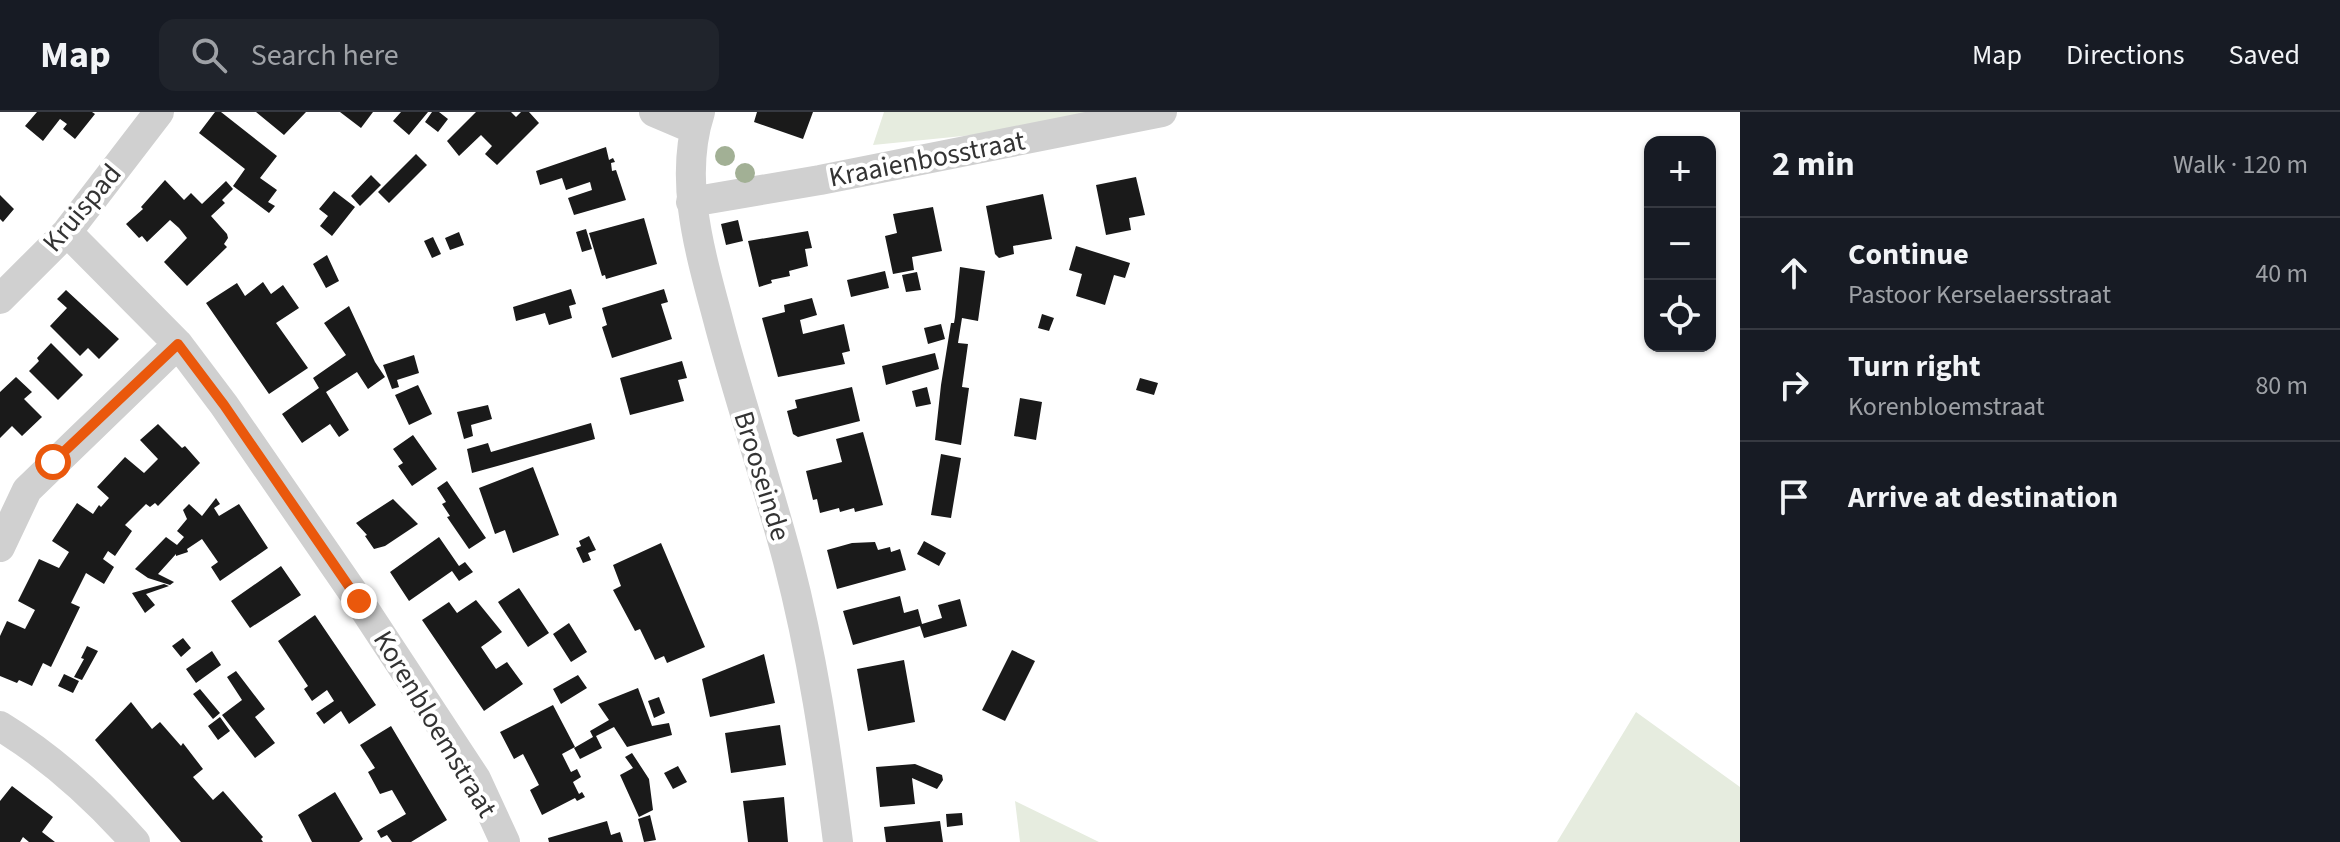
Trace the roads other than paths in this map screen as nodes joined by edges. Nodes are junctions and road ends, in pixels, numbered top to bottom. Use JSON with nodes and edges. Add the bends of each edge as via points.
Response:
{"nodes":[{"id":1,"x":159,"y":112,"type":"edge"},
{"id":2,"x":654,"y":112,"type":"edge"},
{"id":3,"x":1162,"y":112,"type":"edge"},
{"id":4,"x":697,"y":121,"type":"edge"},
{"id":5,"x":691,"y":202,"type":"junction"},
{"id":6,"x":67,"y":232,"type":"junction"},
{"id":7,"x":0,"y":299,"type":"edge"},
{"id":8,"x":178,"y":344,"type":"junction"},
{"id":9,"x":0,"y":547,"type":"edge"},
{"id":10,"x":0,"y":726,"type":"edge"},
{"id":11,"x":135,"y":842,"type":"edge"},
{"id":12,"x":505,"y":842,"type":"edge"},
{"id":13,"x":838,"y":842,"type":"edge"}],
"edges":[{"from":1,"to":6,"type":"street","name":"Kruispad"},
{"from":2,"to":4,"type":"street"},
{"from":3,"to":5,"type":"street","name":"Kraaienbosstraat"},
{"from":4,"to":5,"type":"street","name":"Brooseinde"},
{"from":5,"to":13,"type":"street","name":"Brooseinde","via":[[741,405],[788,561],[824,724]]},
{"from":6,"to":7,"type":"street","name":"Kruispad"},
{"from":6,"to":8,"type":"street","name":"Korenbloemstraat"},
{"from":8,"to":9,"type":"street","via":[[27,490]]},
{"from":8,"to":12,"type":"street","name":"Korenbloemstraat","via":[[359,601],[476,779]]},
{"from":10,"to":11,"type":"street","via":[[78,784]]}]}
